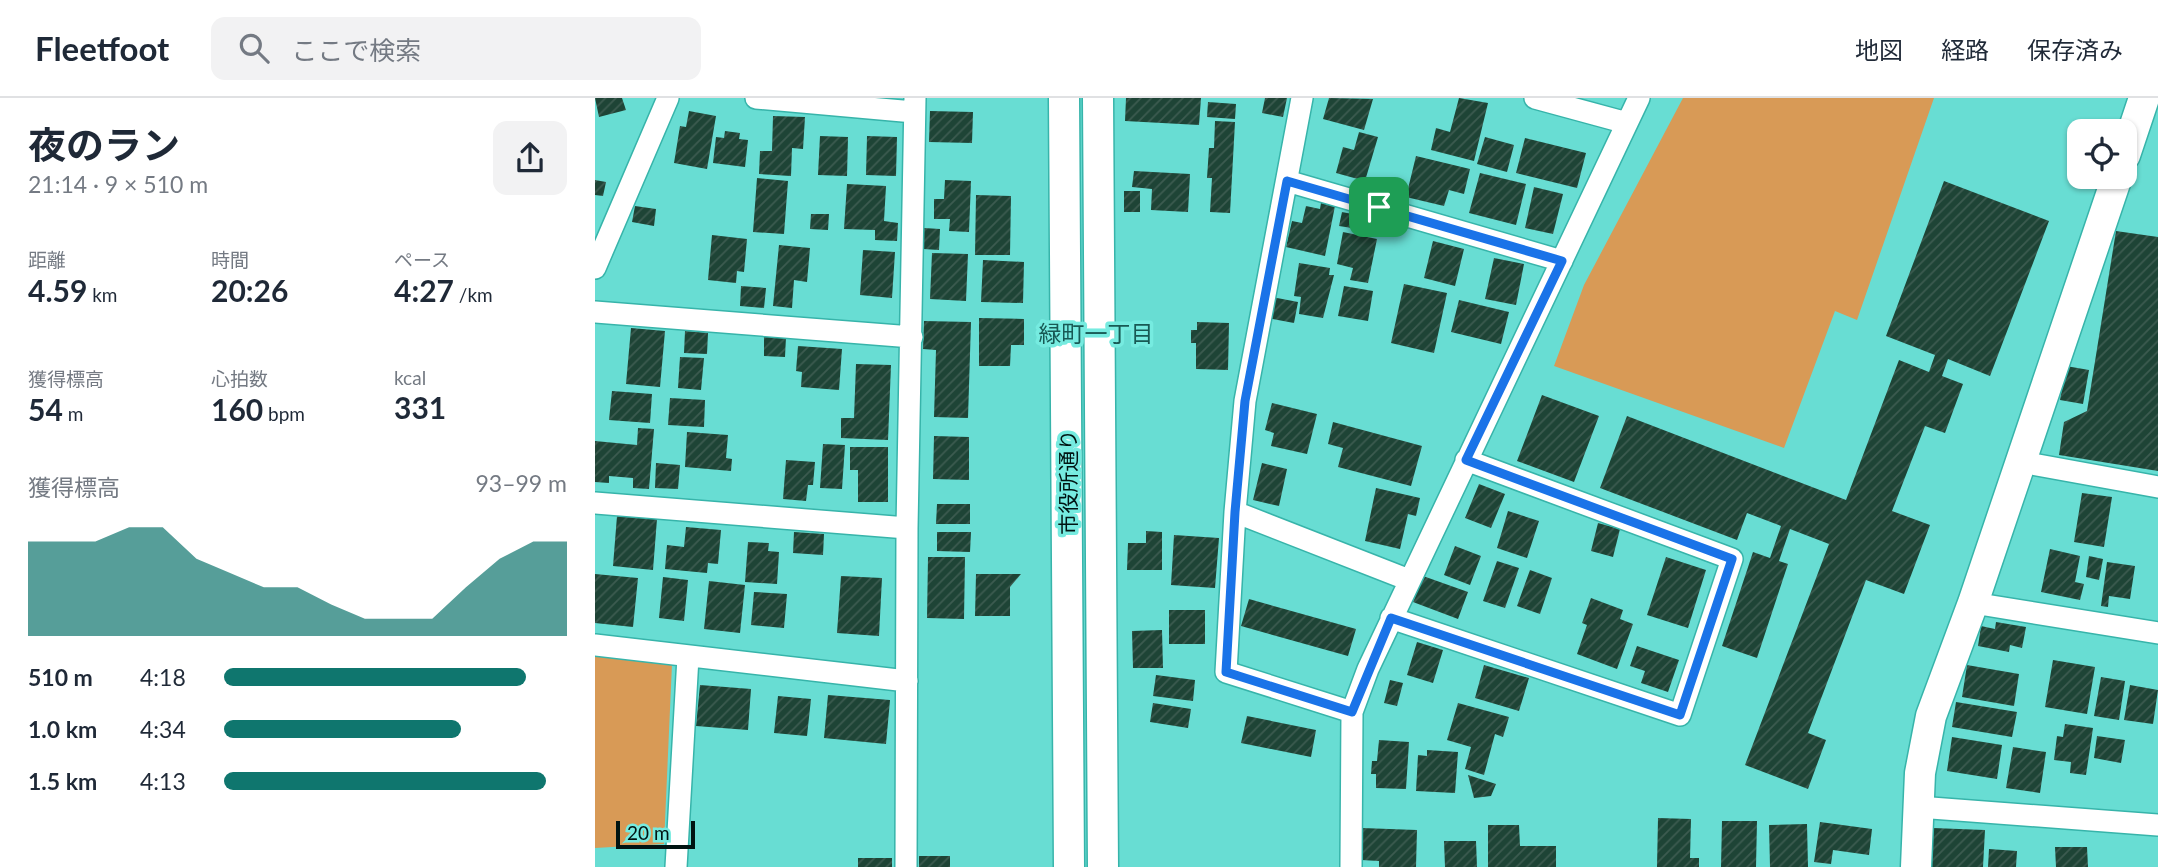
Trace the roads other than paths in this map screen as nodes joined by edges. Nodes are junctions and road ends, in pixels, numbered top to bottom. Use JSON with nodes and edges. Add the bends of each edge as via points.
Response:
{"nodes":[{"id":1,"x":668,"y":98,"type":"edge"},
{"id":2,"x":756,"y":98,"type":"edge"},
{"id":3,"x":1064,"y":98,"type":"edge"},
{"id":4,"x":1098,"y":98,"type":"edge"},
{"id":5,"x":1302,"y":98,"type":"edge"},
{"id":6,"x":1535,"y":98,"type":"edge"},
{"id":7,"x":1639,"y":98,"type":"edge"},
{"id":8,"x":2144,"y":98,"type":"edge"},
{"id":9,"x":915,"y":105,"type":"edge"},
{"id":10,"x":2137,"y":119,"type":"edge"},
{"id":11,"x":1627,"y":123,"type":"junction"},
{"id":12,"x":1287,"y":181,"type":"junction"},
{"id":13,"x":2113,"y":189,"type":"edge"},
{"id":14,"x":1562,"y":261,"type":"junction"},
{"id":15,"x":595,"y":268,"type":"edge"},
{"id":16,"x":595,"y":312,"type":"edge"},
{"id":17,"x":912,"y":337,"type":"junction"},
{"id":18,"x":1466,"y":460,"type":"junction"},
{"id":19,"x":2021,"y":462,"type":"junction"},
{"id":20,"x":2158,"y":487,"type":"edge"},
{"id":21,"x":595,"y":503,"type":"edge"},
{"id":22,"x":1235,"y":512,"type":"junction"},
{"id":23,"x":907,"y":528,"type":"junction"},
{"id":24,"x":1409,"y":580,"type":"junction"},
{"id":25,"x":1973,"y":603,"type":"junction"},
{"id":26,"x":1391,"y":618,"type":"junction"},
{"id":27,"x":2158,"y":633,"type":"edge"},
{"id":28,"x":595,"y":645,"type":"edge"},
{"id":29,"x":688,"y":657,"type":"junction"},
{"id":30,"x":907,"y":681,"type":"junction"},
{"id":31,"x":1352,"y":712,"type":"junction"},
{"id":32,"x":1917,"y":807,"type":"junction"},
{"id":33,"x":2158,"y":825,"type":"edge"},
{"id":34,"x":676,"y":867,"type":"edge"},
{"id":35,"x":906,"y":867,"type":"edge"},
{"id":36,"x":1069,"y":867,"type":"edge"},
{"id":37,"x":1103,"y":867,"type":"edge"},
{"id":38,"x":1351,"y":867,"type":"edge"},
{"id":39,"x":1916,"y":867,"type":"edge"}],
"edges":[{"from":1,"to":15,"type":"street"},
{"from":2,"to":9,"type":"street"},
{"from":3,"to":36,"type":"street","name":"市役所通り"},
{"from":4,"to":37,"type":"street","name":"市役所通り"},
{"from":5,"to":12,"type":"street"},
{"from":6,"to":11,"type":"street"},
{"from":7,"to":11,"type":"street"},
{"from":8,"to":10,"type":"street"},
{"from":9,"to":17,"type":"street"},
{"from":11,"to":14,"type":"street"},
{"from":12,"to":14,"type":"street"},
{"from":12,"to":22,"type":"street","via":[[1245,401]]},
{"from":13,"to":19,"type":"street"},
{"from":14,"to":18,"type":"street"},
{"from":16,"to":17,"type":"street"},
{"from":17,"to":23,"type":"street"},
{"from":18,"to":24,"type":"street"},
{"from":18,"to":26,"type":"street","via":[[1732,559],[1680,715]]},
{"from":19,"to":20,"type":"street"},
{"from":19,"to":25,"type":"street"},
{"from":21,"to":23,"type":"street"},
{"from":22,"to":24,"type":"street"},
{"from":22,"to":31,"type":"street","via":[[1226,672]]},
{"from":23,"to":30,"type":"street"},
{"from":24,"to":26,"type":"street"},
{"from":25,"to":27,"type":"street"},
{"from":25,"to":32,"type":"street","via":[[1931,716]]},
{"from":26,"to":31,"type":"street"},
{"from":28,"to":29,"type":"street"},
{"from":29,"to":30,"type":"street"},
{"from":29,"to":34,"type":"street"},
{"from":30,"to":35,"type":"street"},
{"from":31,"to":38,"type":"street"},
{"from":32,"to":33,"type":"street"},
{"from":32,"to":39,"type":"street"}]}
